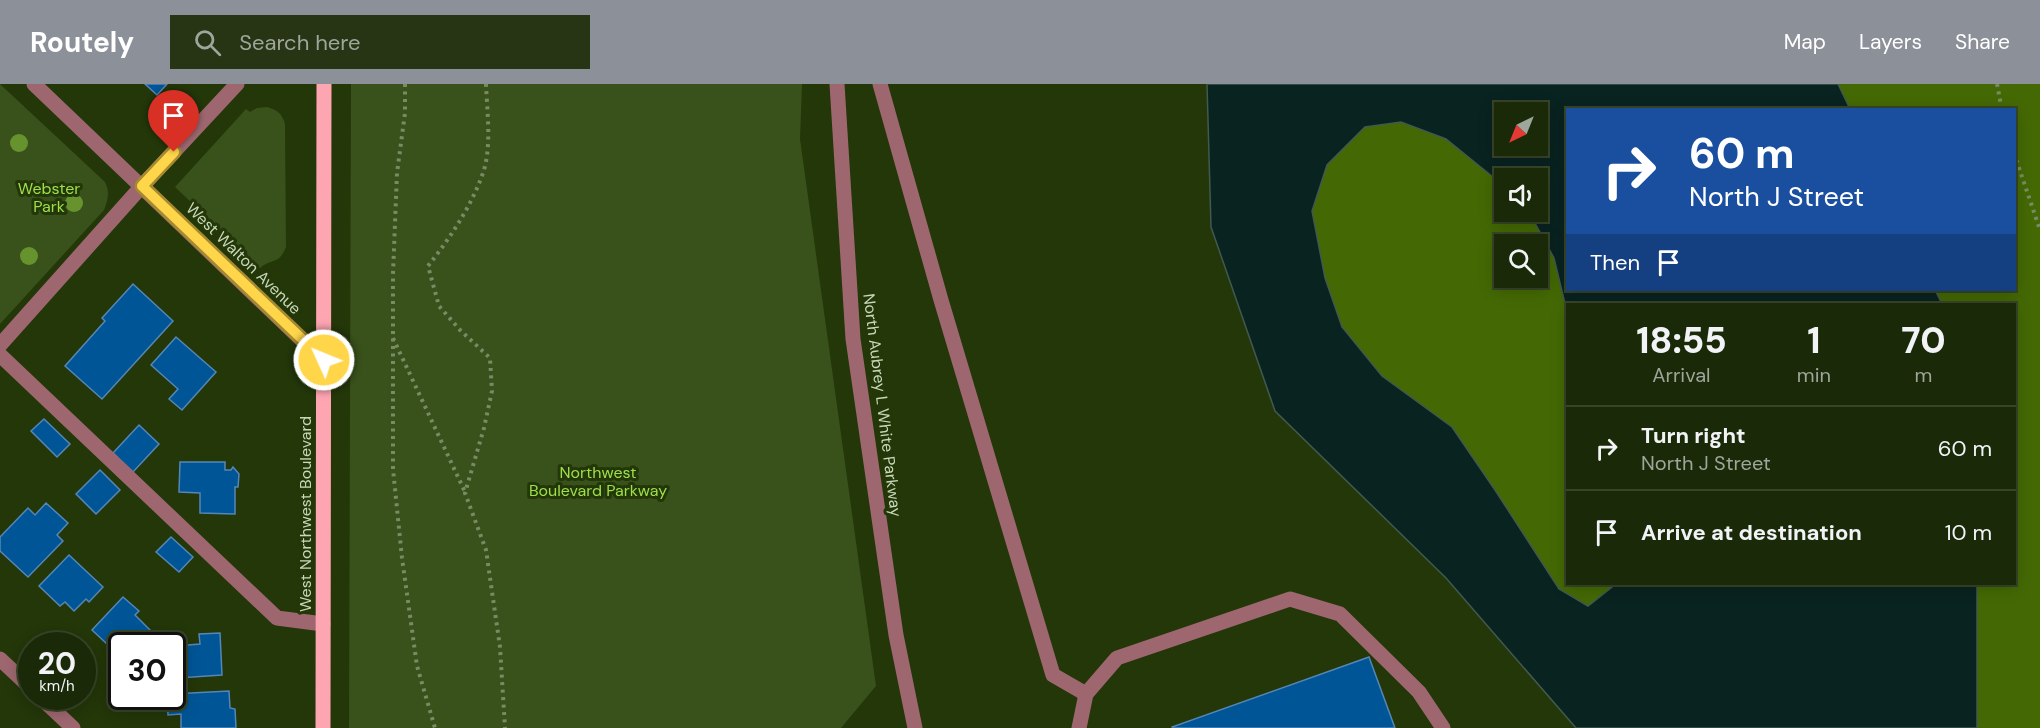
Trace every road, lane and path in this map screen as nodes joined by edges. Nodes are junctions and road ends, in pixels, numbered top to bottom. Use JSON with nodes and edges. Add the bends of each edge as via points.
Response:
{"nodes":[{"id":1,"x":34,"y":84,"type":"edge"},
{"id":2,"x":237,"y":84,"type":"edge"},
{"id":3,"x":324,"y":84,"type":"edge"},
{"id":4,"x":405,"y":84,"type":"edge"},
{"id":5,"x":486,"y":84,"type":"edge"},
{"id":6,"x":837,"y":84,"type":"edge"},
{"id":7,"x":880,"y":84,"type":"edge"},
{"id":8,"x":1997,"y":84,"type":"edge"},
{"id":9,"x":2002,"y":108,"type":"edge"},
{"id":10,"x":2016,"y":159,"type":"edge"},
{"id":11,"x":142,"y":186,"type":"junction"},
{"id":12,"x":2040,"y":230,"type":"edge"},
{"id":13,"x":393,"y":337,"type":"junction"},
{"id":14,"x":0,"y":345,"type":"edge"},
{"id":15,"x":0,"y":355,"type":"edge"},
{"id":16,"x":324,"y":360,"type":"junction"},
{"id":17,"x":465,"y":493,"type":"junction"},
{"id":18,"x":323,"y":624,"type":"junction"},
{"id":19,"x":0,"y":658,"type":"edge"},
{"id":20,"x":18,"y":675,"type":"edge"},
{"id":21,"x":1086,"y":694,"type":"junction"},
{"id":22,"x":54,"y":710,"type":"edge"},
{"id":23,"x":73,"y":728,"type":"edge"},
{"id":24,"x":323,"y":728,"type":"edge"},
{"id":25,"x":435,"y":728,"type":"edge"},
{"id":26,"x":506,"y":728,"type":"edge"},
{"id":27,"x":915,"y":728,"type":"edge"},
{"id":28,"x":1079,"y":728,"type":"edge"},
{"id":29,"x":1443,"y":728,"type":"edge"}],
"edges":[{"from":1,"to":11,"type":"street","name":"West Walton Avenue"},
{"from":2,"to":11,"type":"street"},
{"from":3,"to":16,"type":"main road","name":"West Northwest Boulevard"},
{"from":4,"to":13,"type":"path","via":[[394,252]]},
{"from":5,"to":17,"type":"path","via":[[488,135],[483,172],[465,212],[428,266],[440,306],[490,358],[492,391]]},
{"from":6,"to":27,"type":"street","name":"North Aubrey L White Parkway","via":[[853,339],[896,635]]},
{"from":7,"to":21,"type":"street","via":[[1053,675]]},
{"from":8,"to":9,"type":"path"},
{"from":10,"to":12,"type":"path"},
{"from":11,"to":14,"type":"street"},
{"from":11,"to":16,"type":"street","name":"West Walton Avenue"},
{"from":13,"to":17,"type":"path"},
{"from":13,"to":25,"type":"path","via":[[393,469],[402,558],[417,666]]},
{"from":15,"to":18,"type":"street","via":[[277,618]]},
{"from":16,"to":18,"type":"main road","name":"West Northwest Boulevard"},
{"from":17,"to":26,"type":"path","via":[[486,550],[500,647]]},
{"from":18,"to":24,"type":"main road","name":"West Northwest Boulevard"},
{"from":19,"to":20,"type":"street"},
{"from":21,"to":28,"type":"street"},
{"from":21,"to":29,"type":"street","via":[[1117,658],[1290,599],[1340,614],[1419,692]]},
{"from":22,"to":23,"type":"street"}]}
